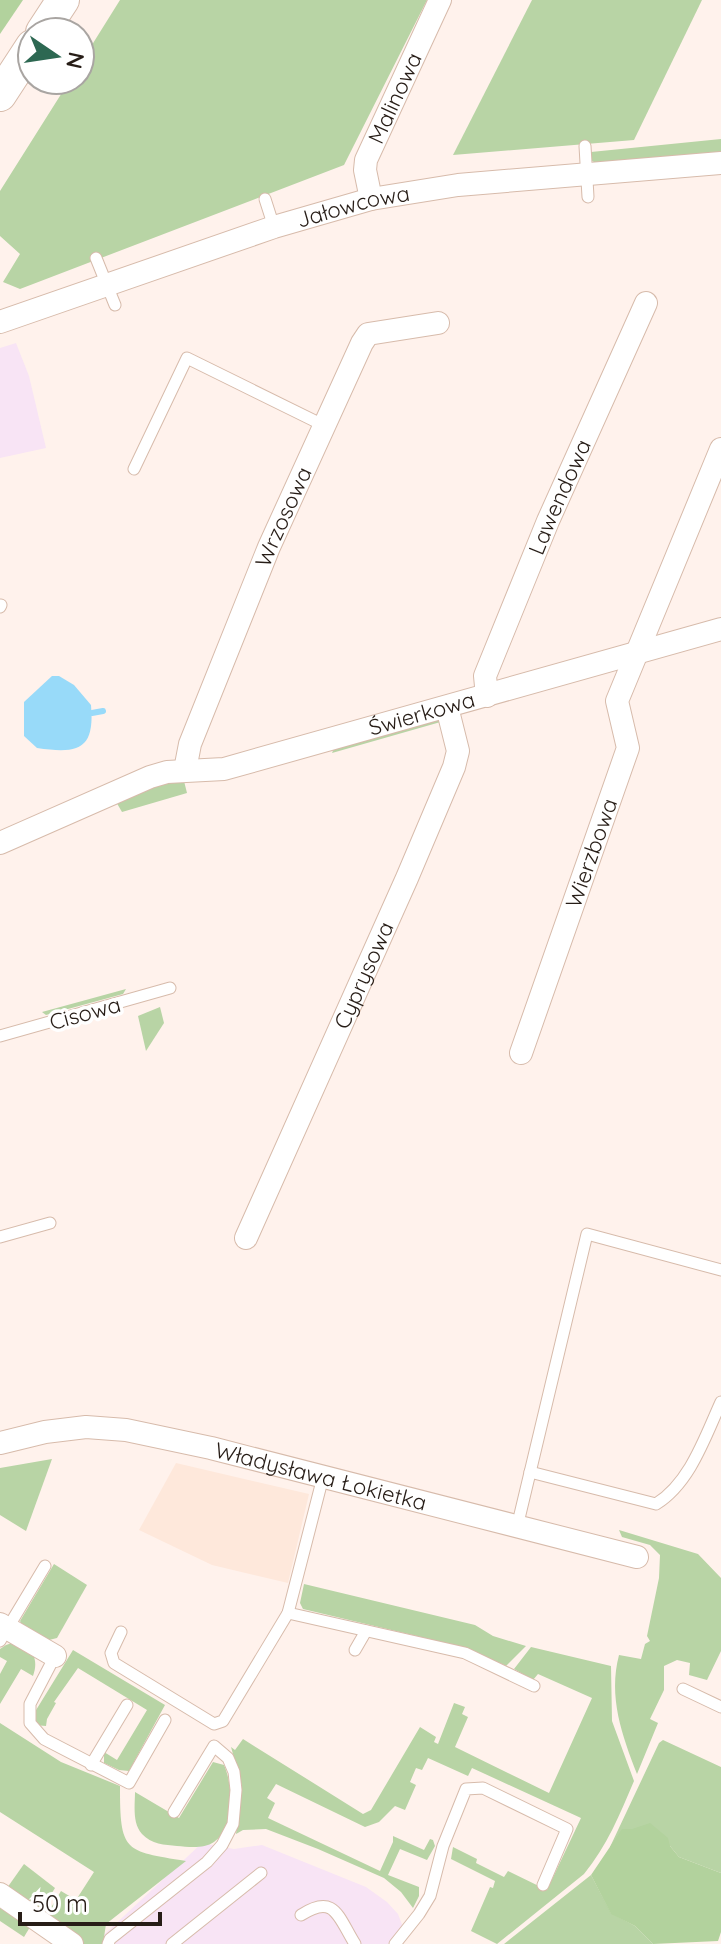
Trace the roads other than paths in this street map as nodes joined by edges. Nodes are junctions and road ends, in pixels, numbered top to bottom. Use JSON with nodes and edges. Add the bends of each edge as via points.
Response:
{"nodes":[{"id":1,"x":440,"y":0,"type":"edge"},
{"id":2,"x":16,"y":70,"type":"edge"},
{"id":3,"x":0,"y":95,"type":"edge"},
{"id":4,"x":585,"y":146,"type":"dead end"},
{"id":5,"x":721,"y":163,"type":"edge"},
{"id":6,"x":587,"y":186,"type":"junction"},
{"id":7,"x":265,"y":199,"type":"dead end"},
{"id":8,"x":371,"y":199,"type":"junction"},
{"id":9,"x":274,"y":227,"type":"junction"},
{"id":10,"x":96,"y":258,"type":"dead end"},
{"id":11,"x":110,"y":295,"type":"junction"},
{"id":12,"x":646,"y":303,"type":"dead end"},
{"id":13,"x":0,"y":322,"type":"edge"},
{"id":14,"x":438,"y":323,"type":"dead end"},
{"id":15,"x":325,"y":426,"type":"junction"},
{"id":16,"x":721,"y":449,"type":"edge"},
{"id":17,"x":134,"y":469,"type":"dead end"},
{"id":18,"x":721,"y":629,"type":"edge"},
{"id":19,"x":638,"y":652,"type":"junction"},
{"id":20,"x":487,"y":696,"type":"junction"},
{"id":21,"x":447,"y":707,"type":"junction"},
{"id":22,"x":185,"y":770,"type":"junction"},
{"id":23,"x":0,"y":843,"type":"edge"},
{"id":24,"x":170,"y":988,"type":"dead end"},
{"id":25,"x":0,"y":1036,"type":"edge"},
{"id":26,"x":521,"y":1053,"type":"dead end"},
{"id":27,"x":50,"y":1223,"type":"dead end"},
{"id":28,"x":0,"y":1237,"type":"edge"},
{"id":29,"x":246,"y":1238,"type":"dead end"},
{"id":30,"x":721,"y":1270,"type":"edge"},
{"id":31,"x":721,"y":1402,"type":"edge"},
{"id":32,"x":0,"y":1443,"type":"edge"},
{"id":33,"x":530,"y":1472,"type":"junction"},
{"id":34,"x":323,"y":1477,"type":"junction"},
{"id":35,"x":517,"y":1527,"type":"junction"},
{"id":36,"x":637,"y":1557,"type":"dead end"},
{"id":37,"x":45,"y":1566,"type":"dead end"},
{"id":38,"x":288,"y":1613,"type":"junction"},
{"id":39,"x":2,"y":1631,"type":"edge"},
{"id":40,"x":366,"y":1631,"type":"junction"},
{"id":41,"x":121,"y":1632,"type":"dead end"},
{"id":42,"x":355,"y":1650,"type":"dead end"},
{"id":43,"x":55,"y":1656,"type":"joint"},
{"id":44,"x":534,"y":1686,"type":"dead end"},
{"id":45,"x":683,"y":1689,"type":"dead end"},
{"id":46,"x":127,"y":1705,"type":"dead end"},
{"id":47,"x":721,"y":1707,"type":"edge"},
{"id":48,"x":165,"y":1720,"type":"dead end"},
{"id":49,"x":91,"y":1765,"type":"junction"},
{"id":50,"x":174,"y":1812,"type":"dead end"},
{"id":51,"x":261,"y":1873,"type":"dead end"},
{"id":52,"x":543,"y":1885,"type":"dead end"},
{"id":53,"x":0,"y":1894,"type":"edge"},
{"id":54,"x":301,"y":1915,"type":"dead end"},
{"id":55,"x":72,"y":1944,"type":"edge"},
{"id":56,"x":108,"y":1944,"type":"edge"},
{"id":57,"x":172,"y":1944,"type":"edge"},
{"id":58,"x":355,"y":1944,"type":"edge"},
{"id":59,"x":395,"y":1944,"type":"edge"}],
"edges":[{"from":1,"to":8,"type":"street","name":"Malinowa","via":[[366,160]]},
{"from":2,"to":3,"type":"street"},
{"from":4,"to":6,"type":"lane"},
{"from":5,"to":6,"type":"street","name":"Jałowcowa"},
{"from":6,"to":8,"type":"street","name":"Jałowcowa","via":[[458,185]]},
{"from":7,"to":9,"type":"lane"},
{"from":8,"to":9,"type":"street","name":"Jałowcowa"},
{"from":9,"to":11,"type":"street","name":"Jałowcowa"},
{"from":10,"to":11,"type":"lane"},
{"from":11,"to":13,"type":"street","name":"Jałowcowa"},
{"from":12,"to":20,"type":"street","name":"Lawendowa","via":[[485,676]]},
{"from":14,"to":15,"type":"street","name":"Wrzosowa","via":[[368,334]]},
{"from":15,"to":17,"type":"lane","via":[[187,358]]},
{"from":15,"to":22,"type":"street","name":"Wrzosowa","via":[[264,561],[190,744]]},
{"from":16,"to":19,"type":"street"},
{"from":18,"to":19,"type":"street","name":"Świerkowa"},
{"from":19,"to":20,"type":"street","name":"Świerkowa"},
{"from":19,"to":26,"type":"street","name":"Wierzbowa","via":[[617,701],[628,748]]},
{"from":20,"to":21,"type":"street","name":"Świerkowa"},
{"from":21,"to":22,"type":"street","name":"Świerkowa","via":[[224,769]]},
{"from":21,"to":29,"type":"street","name":"Cyprysowa","via":[[458,751],[454,767]]},
{"from":22,"to":23,"type":"street","name":"Świerkowa","via":[[150,777]]},
{"from":24,"to":25,"type":"lane","name":"Cisowa"},
{"from":27,"to":28,"type":"lane"},
{"from":30,"to":33,"type":"lane","via":[[587,1234]]},
{"from":31,"to":33,"type":"lane","via":[[686,1474],[656,1504]]},
{"from":32,"to":34,"type":"street","name":"Władysława Łokietka","via":[[86,1427],[126,1430]]},
{"from":33,"to":35,"type":"lane"},
{"from":34,"to":35,"type":"street","name":"Władysława Łokietka"},
{"from":34,"to":38,"type":"lane"},
{"from":35,"to":36,"type":"street","name":"Władysława Łokietka"},
{"from":37,"to":39,"type":"lane"},
{"from":38,"to":40,"type":"lane"},
{"from":38,"to":41,"type":"lane","via":[[223,1721],[214,1724],[114,1663],[111,1653]]},
{"from":39,"to":43,"type":"street"},
{"from":40,"to":42,"type":"lane"},
{"from":40,"to":44,"type":"lane","via":[[465,1653]]},
{"from":43,"to":49,"type":"lane","via":[[30,1704],[30,1723],[44,1739]]},
{"from":45,"to":47,"type":"lane"},
{"from":46,"to":49,"type":"lane"},
{"from":48,"to":49,"type":"lane","via":[[129,1783]]},
{"from":50,"to":56,"type":"lane","via":[[214,1746],[228,1758],[236,1790],[233,1824],[222,1845]]},
{"from":51,"to":57,"type":"lane"},
{"from":52,"to":59,"type":"lane","via":[[567,1829],[483,1788],[466,1789],[430,1896]]},
{"from":53,"to":55,"type":"street"},
{"from":54,"to":58,"type":"lane","via":[[326,1905]]}]}
